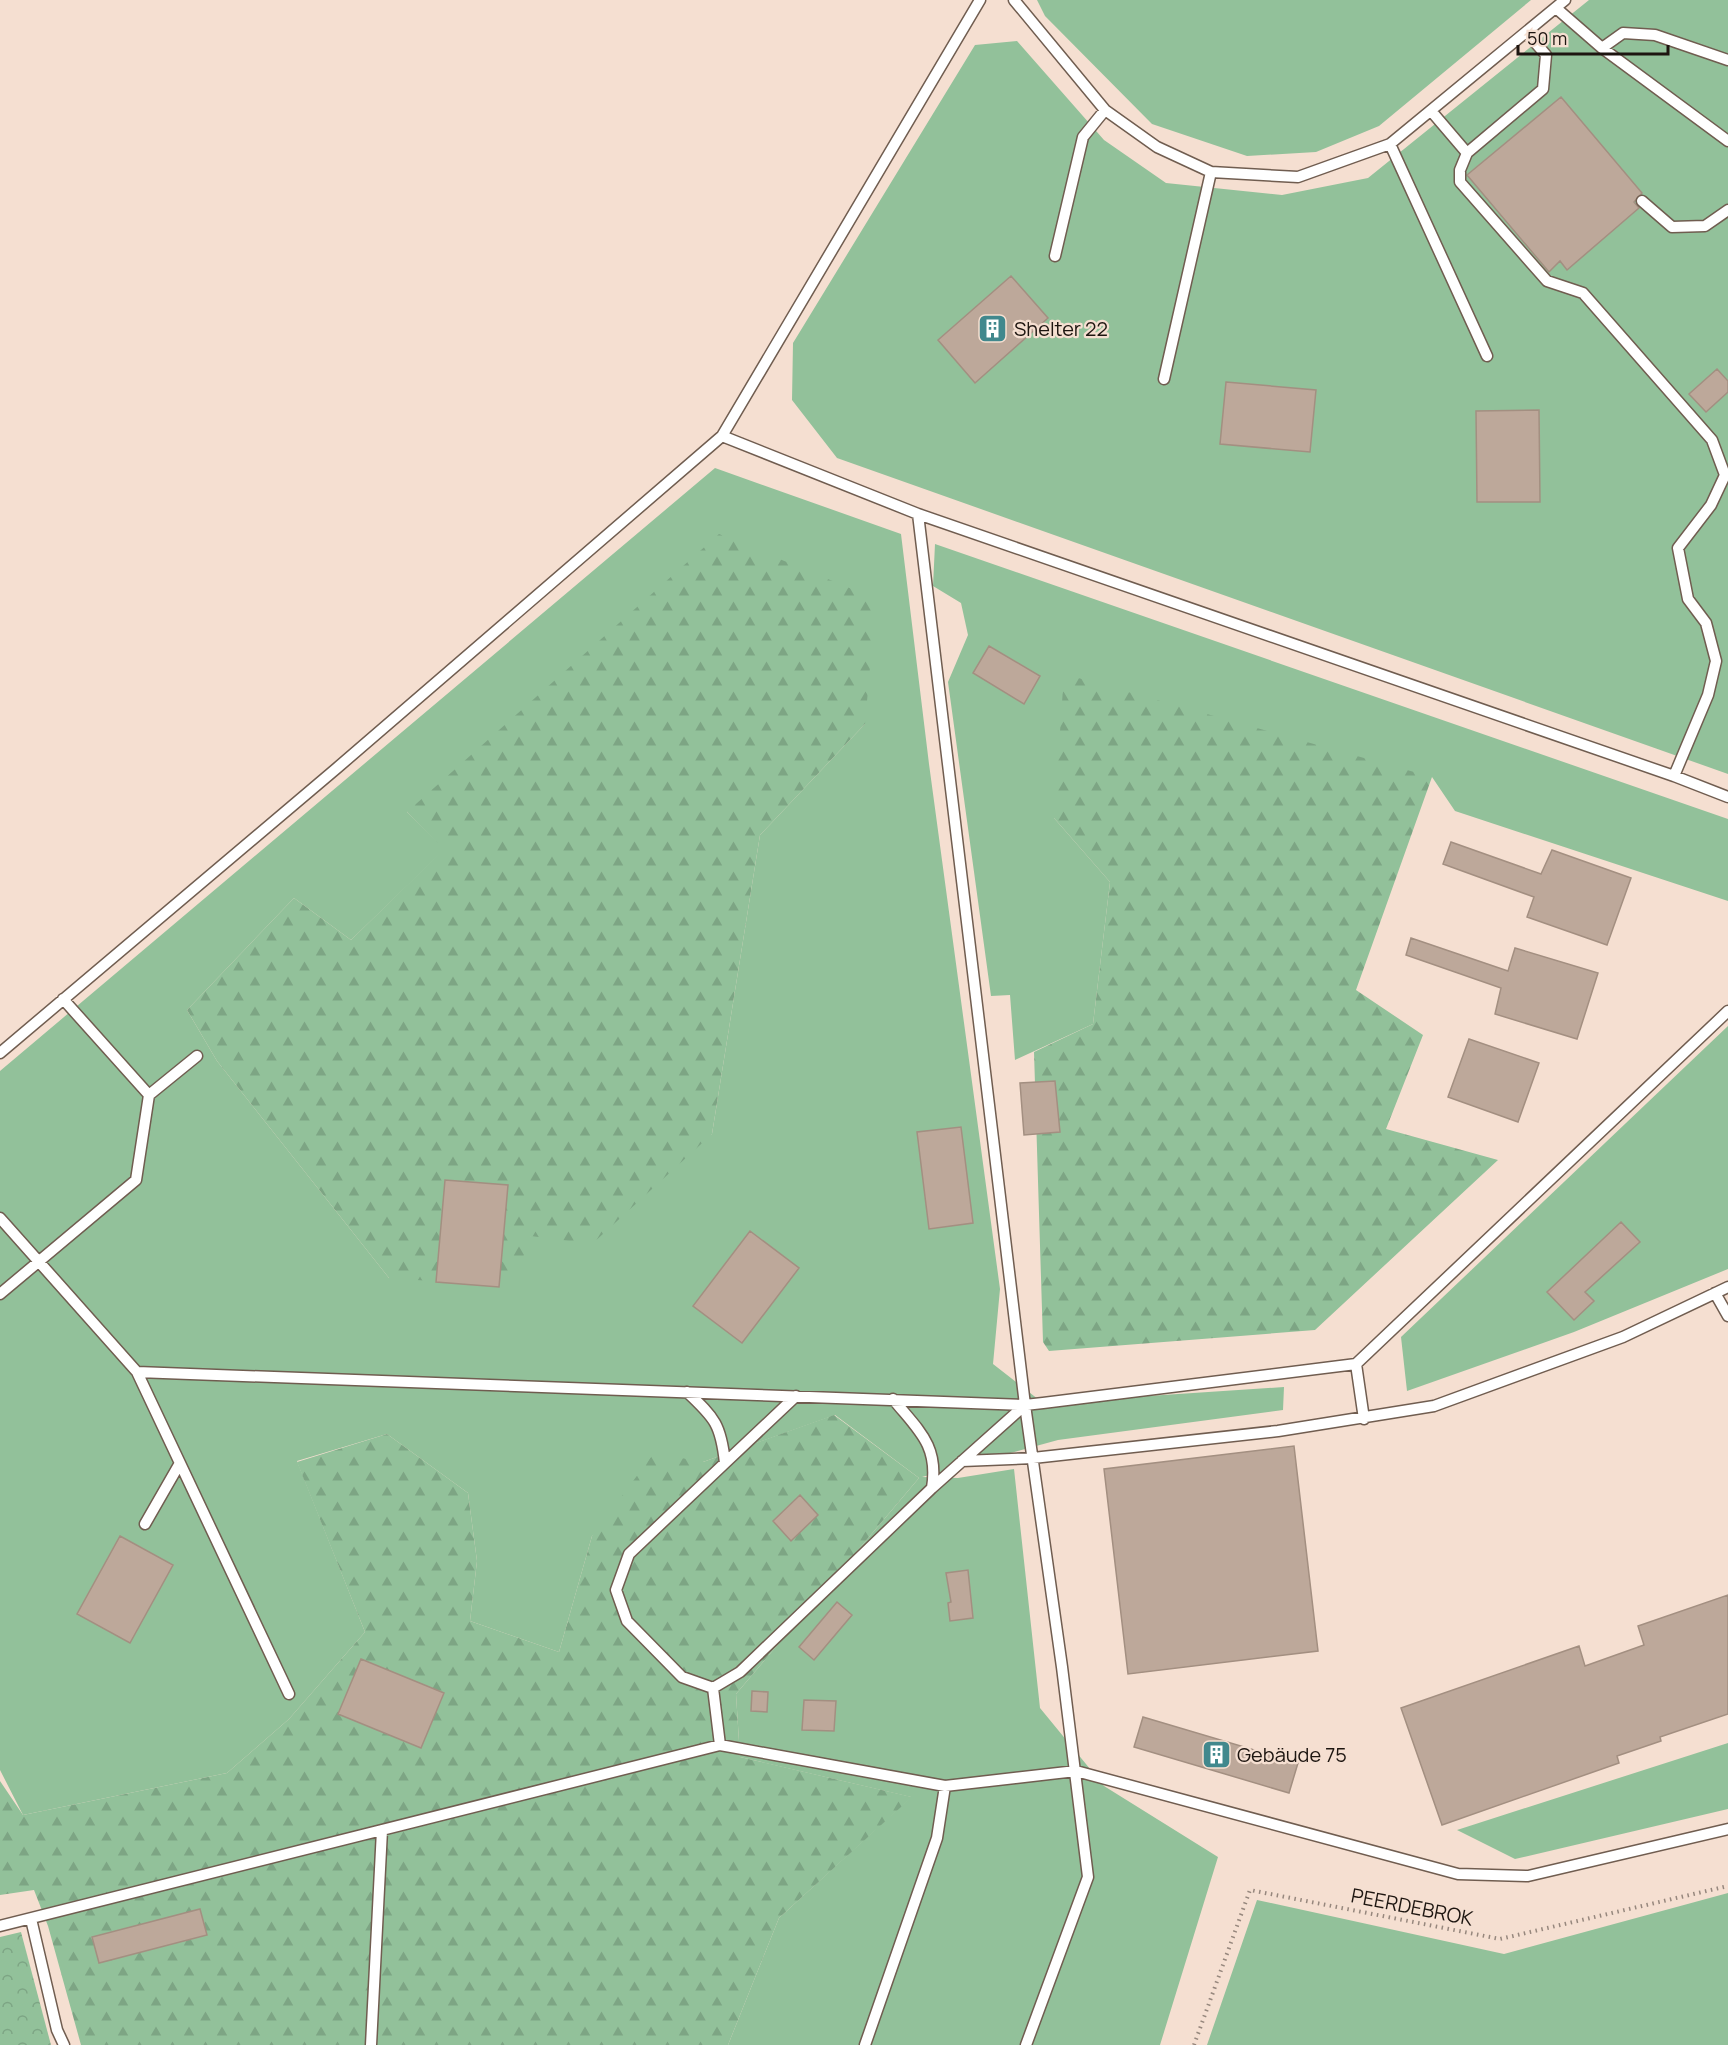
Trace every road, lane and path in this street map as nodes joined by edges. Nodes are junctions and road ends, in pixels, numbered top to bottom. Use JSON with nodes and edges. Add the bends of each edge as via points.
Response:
{"nodes":[{"id":1,"x":981,"y":0,"type":"edge"},
{"id":2,"x":1014,"y":0,"type":"edge"},
{"id":3,"x":1565,"y":0,"type":"edge"},
{"id":4,"x":1556,"y":9,"type":"junction"},
{"id":5,"x":1527,"y":33,"type":"junction"},
{"id":6,"x":1602,"y":48,"type":"junction"},
{"id":7,"x":1728,"y":60,"type":"edge"},
{"id":8,"x":1105,"y":110,"type":"junction"},
{"id":9,"x":1432,"y":112,"type":"junction"},
{"id":10,"x":1728,"y":141,"type":"edge"},
{"id":11,"x":1390,"y":144,"type":"junction"},
{"id":12,"x":1467,"y":153,"type":"junction"},
{"id":13,"x":1211,"y":172,"type":"junction"},
{"id":14,"x":1642,"y":201,"type":"dead end"},
{"id":15,"x":1728,"y":210,"type":"edge"},
{"id":16,"x":1054,"y":256,"type":"dead end"},
{"id":17,"x":1487,"y":356,"type":"dead end"},
{"id":18,"x":1164,"y":379,"type":"dead end"},
{"id":19,"x":722,"y":436,"type":"junction"},
{"id":20,"x":918,"y":514,"type":"junction"},
{"id":21,"x":1674,"y":776,"type":"junction"},
{"id":22,"x":1728,"y":797,"type":"edge"},
{"id":23,"x":63,"y":999,"type":"junction"},
{"id":24,"x":1728,"y":1011,"type":"edge"},
{"id":25,"x":0,"y":1053,"type":"edge"},
{"id":26,"x":198,"y":1056,"type":"dead end"},
{"id":27,"x":149,"y":1095,"type":"junction"},
{"id":28,"x":0,"y":1218,"type":"edge"},
{"id":29,"x":38,"y":1262,"type":"junction"},
{"id":30,"x":1728,"y":1287,"type":"edge"},
{"id":31,"x":0,"y":1293,"type":"edge"},
{"id":32,"x":1714,"y":1293,"type":"junction"},
{"id":33,"x":1728,"y":1316,"type":"edge"},
{"id":34,"x":1356,"y":1364,"type":"junction"},
{"id":35,"x":137,"y":1372,"type":"junction"},
{"id":36,"x":687,"y":1392,"type":"junction"},
{"id":37,"x":796,"y":1396,"type":"junction"},
{"id":38,"x":893,"y":1399,"type":"junction"},
{"id":39,"x":1025,"y":1405,"type":"junction"},
{"id":40,"x":1364,"y":1419,"type":"junction"},
{"id":41,"x":1033,"y":1458,"type":"junction"},
{"id":42,"x":962,"y":1461,"type":"junction"},
{"id":43,"x":180,"y":1463,"type":"junction"},
{"id":44,"x":725,"y":1463,"type":"junction"},
{"id":45,"x":932,"y":1488,"type":"junction"},
{"id":46,"x":145,"y":1524,"type":"dead end"},
{"id":47,"x":713,"y":1688,"type":"junction"},
{"id":48,"x":289,"y":1694,"type":"dead end"},
{"id":49,"x":720,"y":1745,"type":"junction"},
{"id":50,"x":1076,"y":1771,"type":"junction"},
{"id":51,"x":945,"y":1786,"type":"junction"},
{"id":52,"x":1728,"y":1829,"type":"edge"},
{"id":53,"x":382,"y":1830,"type":"junction"},
{"id":54,"x":1728,"y":1886,"type":"edge"},
{"id":55,"x":31,"y":1919,"type":"junction"},
{"id":56,"x":0,"y":1926,"type":"edge"},
{"id":57,"x":64,"y":2045,"type":"edge"},
{"id":58,"x":371,"y":2045,"type":"edge"},
{"id":59,"x":865,"y":2045,"type":"edge"},
{"id":60,"x":1026,"y":2045,"type":"edge"},
{"id":61,"x":1194,"y":2045,"type":"edge"}],
"edges":[{"from":1,"to":19,"type":"lane"},
{"from":2,"to":8,"type":"lane"},
{"from":3,"to":4,"type":"lane"},
{"from":4,"to":5,"type":"lane"},
{"from":4,"to":6,"type":"lane"},
{"from":5,"to":9,"type":"lane"},
{"from":5,"to":12,"type":"lane","via":[[1546,55],[1543,89]]},
{"from":6,"to":7,"type":"lane","via":[[1623,33],[1655,35]]},
{"from":6,"to":10,"type":"lane"},
{"from":8,"to":13,"type":"lane","via":[[1157,147]]},
{"from":8,"to":16,"type":"lane","via":[[1083,136]]},
{"from":9,"to":11,"type":"lane"},
{"from":9,"to":12,"type":"lane"},
{"from":11,"to":13,"type":"lane","via":[[1298,177]]},
{"from":11,"to":17,"type":"lane"},
{"from":12,"to":21,"type":"lane","via":[[1460,182],[1547,281],[1583,293],[1712,440],[1725,475],[1711,505],[1678,548],[1688,598],[1706,623],[1716,661],[1708,695]]},
{"from":13,"to":18,"type":"lane"},
{"from":14,"to":15,"type":"lane","via":[[1672,227],[1705,226]]},
{"from":19,"to":20,"type":"lane"},
{"from":19,"to":23,"type":"lane"},
{"from":20,"to":21,"type":"lane"},
{"from":20,"to":39,"type":"lane"},
{"from":21,"to":22,"type":"lane"},
{"from":23,"to":25,"type":"lane"},
{"from":23,"to":27,"type":"lane"},
{"from":24,"to":34,"type":"lane"},
{"from":26,"to":27,"type":"lane"},
{"from":27,"to":29,"type":"lane","via":[[136,1180]]},
{"from":28,"to":29,"type":"lane"},
{"from":29,"to":31,"type":"lane"},
{"from":29,"to":35,"type":"lane"},
{"from":30,"to":32,"type":"lane"},
{"from":32,"to":33,"type":"lane"},
{"from":32,"to":40,"type":"lane","via":[[1623,1337],[1434,1406]]},
{"from":34,"to":39,"type":"lane"},
{"from":34,"to":40,"type":"lane"},
{"from":35,"to":36,"type":"lane"},
{"from":35,"to":43,"type":"lane"},
{"from":36,"to":37,"type":"lane"},
{"from":36,"to":44,"type":"lane","via":[[711,1414],[722,1435]]},
{"from":37,"to":38,"type":"lane"},
{"from":37,"to":44,"type":"lane"},
{"from":38,"to":39,"type":"lane"},
{"from":38,"to":45,"type":"lane","via":[[927,1441],[936,1466]]},
{"from":39,"to":41,"type":"lane"},
{"from":39,"to":42,"type":"lane"},
{"from":40,"to":41,"type":"lane"},
{"from":41,"to":42,"type":"lane"},
{"from":41,"to":50,"type":"lane"},
{"from":42,"to":45,"type":"lane"},
{"from":43,"to":46,"type":"lane"},
{"from":43,"to":48,"type":"lane"},
{"from":44,"to":47,"type":"lane","via":[[628,1554],[616,1590],[627,1621],[674,1669],[682,1677]]},
{"from":45,"to":47,"type":"lane","via":[[740,1672]]},
{"from":47,"to":49,"type":"lane"},
{"from":49,"to":51,"type":"lane"},
{"from":49,"to":53,"type":"lane"},
{"from":50,"to":51,"type":"lane"},
{"from":50,"to":52,"type":"lane","via":[[1458,1874],[1528,1876]]},
{"from":50,"to":60,"type":"lane","via":[[1088,1877]]},
{"from":51,"to":59,"type":"lane","via":[[937,1838]]},
{"from":53,"to":55,"type":"lane"},
{"from":53,"to":58,"type":"lane"},
{"from":54,"to":61,"type":"path","name":"PEERDEBROK","via":[[1500,1940],[1250,1890]]},
{"from":55,"to":56,"type":"lane"},
{"from":55,"to":57,"type":"lane"}]}
